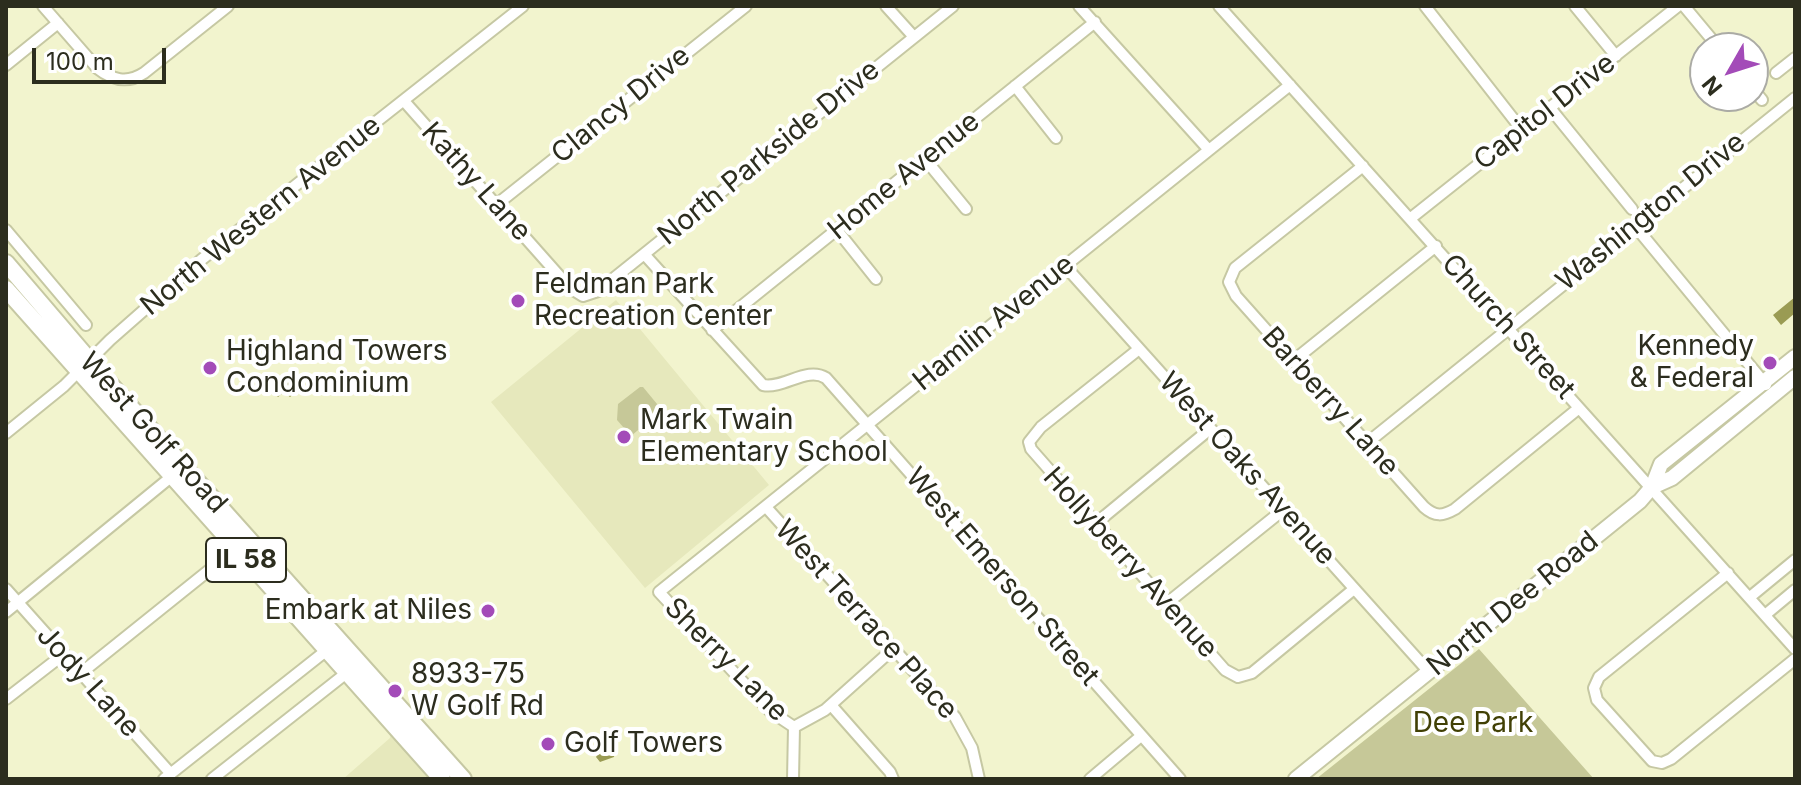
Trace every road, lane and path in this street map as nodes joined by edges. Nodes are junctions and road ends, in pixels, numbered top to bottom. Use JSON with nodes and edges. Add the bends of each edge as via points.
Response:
{"nodes":[{"id":1,"x":43,"y":6,"type":"edge"},
{"id":2,"x":228,"y":6,"type":"edge"},
{"id":3,"x":523,"y":6,"type":"edge"},
{"id":4,"x":746,"y":6,"type":"edge"},
{"id":5,"x":886,"y":6,"type":"edge"},
{"id":6,"x":953,"y":6,"type":"edge"},
{"id":7,"x":1079,"y":6,"type":"edge"},
{"id":8,"x":1219,"y":6,"type":"edge"},
{"id":9,"x":1425,"y":6,"type":"edge"},
{"id":10,"x":1575,"y":6,"type":"edge"},
{"id":11,"x":1678,"y":6,"type":"edge"},
{"id":12,"x":1684,"y":6,"type":"edge"},
{"id":13,"x":1095,"y":22,"type":"junction"},
{"id":14,"x":58,"y":23,"type":"junction"},
{"id":15,"x":1706,"y":32,"type":"edge"},
{"id":16,"x":914,"y":37,"type":"junction"},
{"id":17,"x":1616,"y":56,"type":"junction"},
{"id":18,"x":1795,"y":58,"type":"edge"},
{"id":19,"x":6,"y":65,"type":"edge"},
{"id":20,"x":1776,"y":73,"type":"dead end"},
{"id":21,"x":1290,"y":85,"type":"junction"},
{"id":22,"x":1015,"y":86,"type":"junction"},
{"id":23,"x":1795,"y":98,"type":"edge"},
{"id":24,"x":404,"y":101,"type":"junction"},
{"id":25,"x":1550,"y":108,"type":"junction"},
{"id":26,"x":1522,"y":130,"type":"junction"},
{"id":27,"x":1056,"y":138,"type":"dead end"},
{"id":28,"x":1209,"y":150,"type":"junction"},
{"id":29,"x":925,"y":159,"type":"junction"},
{"id":30,"x":1363,"y":166,"type":"junction"},
{"id":31,"x":496,"y":205,"type":"junction"},
{"id":32,"x":966,"y":209,"type":"dead end"},
{"id":33,"x":1632,"y":209,"type":"dead end"},
{"id":34,"x":1411,"y":218,"type":"junction"},
{"id":35,"x":1635,"y":226,"type":"junction"},
{"id":36,"x":6,"y":230,"type":"edge"},
{"id":37,"x":837,"y":230,"type":"junction"},
{"id":38,"x":1436,"y":246,"type":"junction"},
{"id":39,"x":644,"y":254,"type":"junction"},
{"id":40,"x":6,"y":263,"type":"edge"},
{"id":41,"x":1065,"y":266,"type":"junction"},
{"id":42,"x":876,"y":279,"type":"dead end"},
{"id":43,"x":6,"y":289,"type":"edge"},
{"id":44,"x":583,"y":296,"type":"joint"},
{"id":45,"x":86,"y":325,"type":"dead end"},
{"id":46,"x":1508,"y":327,"type":"junction"},
{"id":47,"x":712,"y":330,"type":"junction"},
{"id":48,"x":1139,"y":349,"type":"junction"},
{"id":49,"x":1293,"y":361,"type":"junction"},
{"id":50,"x":1790,"y":361,"type":"edge"},
{"id":51,"x":83,"y":366,"type":"junction"},
{"id":52,"x":1795,"y":378,"type":"edge"},
{"id":53,"x":1769,"y":389,"type":"junction"},
{"id":54,"x":1579,"y":408,"type":"junction"},
{"id":55,"x":867,"y":424,"type":"junction"},
{"id":56,"x":1210,"y":429,"type":"junction"},
{"id":57,"x":6,"y":433,"type":"edge"},
{"id":58,"x":1367,"y":443,"type":"junction"},
{"id":59,"x":171,"y":477,"type":"junction"},
{"id":60,"x":1652,"y":487,"type":"junction"},
{"id":61,"x":766,"y":507,"type":"junction"},
{"id":62,"x":1283,"y":510,"type":"junction"},
{"id":63,"x":1095,"y":524,"type":"junction"},
{"id":64,"x":242,"y":544,"type":"junction"},
{"id":65,"x":1795,"y":560,"type":"edge"},
{"id":66,"x":1728,"y":573,"type":"junction"},
{"id":67,"x":6,"y":589,"type":"edge"},
{"id":68,"x":1354,"y":589,"type":"junction"},
{"id":69,"x":1795,"y":590,"type":"edge"},
{"id":70,"x":659,"y":592,"type":"joint"},
{"id":71,"x":1750,"y":597,"type":"junction"},
{"id":72,"x":18,"y":603,"type":"junction"},
{"id":73,"x":1166,"y":604,"type":"junction"},
{"id":74,"x":6,"y":612,"type":"edge"},
{"id":75,"x":1765,"y":615,"type":"junction"},
{"id":76,"x":893,"y":649,"type":"junction"},
{"id":77,"x":1795,"y":649,"type":"edge"},
{"id":78,"x":327,"y":650,"type":"junction"},
{"id":79,"x":64,"y":654,"type":"junction"},
{"id":80,"x":1795,"y":659,"type":"edge"},
{"id":81,"x":353,"y":668,"type":"junction"},
{"id":82,"x":1429,"y":672,"type":"junction"},
{"id":83,"x":81,"y":673,"type":"junction"},
{"id":84,"x":6,"y":699,"type":"edge"},
{"id":85,"x":831,"y":705,"type":"junction"},
{"id":86,"x":794,"y":727,"type":"junction"},
{"id":87,"x":1141,"y":736,"type":"junction"},
{"id":88,"x":167,"y":776,"type":"edge"},
{"id":89,"x":212,"y":779,"type":"edge"},
{"id":90,"x":442,"y":779,"type":"edge"},
{"id":91,"x":463,"y":779,"type":"edge"},
{"id":92,"x":793,"y":779,"type":"edge"},
{"id":93,"x":893,"y":779,"type":"edge"},
{"id":94,"x":979,"y":779,"type":"edge"},
{"id":95,"x":1090,"y":779,"type":"edge"},
{"id":96,"x":1180,"y":779,"type":"edge"},
{"id":97,"x":1296,"y":779,"type":"edge"}],
"edges":[{"from":1,"to":14,"type":"street"},
{"from":2,"to":14,"type":"street","via":[[144,73],[125,80],[97,68]]},
{"from":3,"to":24,"type":"street","name":"North Western Avenue"},
{"from":4,"to":31,"type":"street","name":"Clancy Drive"},
{"from":5,"to":16,"type":"street"},
{"from":6,"to":16,"type":"street","name":"North Parkside Drive"},
{"from":7,"to":13,"type":"street"},
{"from":8,"to":21,"type":"street","name":"Church Street"},
{"from":9,"to":26,"type":"street"},
{"from":10,"to":17,"type":"street"},
{"from":11,"to":17,"type":"street","name":"Capitol Drive"},
{"from":12,"to":15,"type":"street"},
{"from":13,"to":22,"type":"street","name":"Home Avenue"},
{"from":13,"to":28,"type":"street"},
{"from":14,"to":19,"type":"street"},
{"from":16,"to":39,"type":"street","name":"North Parkside Drive"},
{"from":17,"to":25,"type":"street","name":"Capitol Drive"},
{"from":18,"to":20,"type":"street"},
{"from":21,"to":28,"type":"street","name":"Hamlin Avenue"},
{"from":21,"to":30,"type":"street","name":"Church Street"},
{"from":22,"to":27,"type":"street"},
{"from":22,"to":29,"type":"street","name":"Home Avenue"},
{"from":23,"to":35,"type":"street","name":"Washington Drive"},
{"from":24,"to":31,"type":"street","name":"Kathy Lane"},
{"from":24,"to":51,"type":"street","name":"North Western Avenue","via":[[201,260]]},
{"from":25,"to":26,"type":"street","name":"Capitol Drive"},
{"from":25,"to":33,"type":"street"},
{"from":26,"to":34,"type":"street","name":"Capitol Drive"},
{"from":28,"to":41,"type":"street","name":"Hamlin Avenue"},
{"from":29,"to":32,"type":"street"},
{"from":29,"to":37,"type":"street","name":"Home Avenue"},
{"from":30,"to":34,"type":"street","name":"Church Street"},
{"from":30,"to":49,"type":"street","name":"Barberry Lane","via":[[1235,268],[1229,282]]},
{"from":31,"to":44,"type":"street","name":"Kathy Lane"},
{"from":34,"to":38,"type":"street","name":"Church Street"},
{"from":35,"to":46,"type":"street","name":"Washington Drive"},
{"from":35,"to":53,"type":"street"},
{"from":36,"to":45,"type":"street"},
{"from":37,"to":42,"type":"street"},
{"from":37,"to":47,"type":"street","name":"Home Avenue"},
{"from":38,"to":46,"type":"street","name":"Church Street"},
{"from":38,"to":49,"type":"street"},
{"from":39,"to":44,"type":"street","name":"North Parkside Drive","via":[[598,291]]},
{"from":39,"to":47,"type":"street","name":"West Emerson Street"},
{"from":40,"to":51,"type":"main road","name":"West Golf Road","number":"IL 58"},
{"from":41,"to":48,"type":"street","name":"West Oaks Avenue"},
{"from":41,"to":55,"type":"street","name":"Hamlin Avenue"},
{"from":43,"to":51,"type":"main road","name":"West Golf Road","number":"IL 58"},
{"from":46,"to":54,"type":"street","name":"Church Street"},
{"from":46,"to":58,"type":"street","name":"Washington Drive"},
{"from":47,"to":55,"type":"street","name":"West Emerson Street","via":[[763,385],[819,374]]},
{"from":48,"to":56,"type":"street","name":"West Oaks Avenue"},
{"from":48,"to":63,"type":"street","name":"Hollyberry Avenue","via":[[1029,442],[1034,456]]},
{"from":49,"to":58,"type":"street","name":"Barberry Lane"},
{"from":50,"to":52,"type":"street"},
{"from":50,"to":53,"type":"street"},
{"from":51,"to":57,"type":"street","name":"North Western Avenue"},
{"from":51,"to":59,"type":"main road","name":"West Golf Road","number":"IL 58"},
{"from":51,"to":64,"type":"main road","name":"West Golf Road","number":"IL 58"},
{"from":52,"to":53,"type":"street"},
{"from":53,"to":60,"type":"street","name":"North Dee Road","via":[[1661,464]]},
{"from":54,"to":58,"type":"street","name":"Barberry Lane","via":[[1455,509],[1439,515],[1424,507]]},
{"from":54,"to":60,"type":"street","name":"Church Street"},
{"from":55,"to":61,"type":"street","name":"Hamlin Avenue"},
{"from":55,"to":87,"type":"street","name":"West Emerson Street"},
{"from":56,"to":62,"type":"street","name":"West Oaks Avenue"},
{"from":56,"to":63,"type":"street"},
{"from":59,"to":64,"type":"main road","name":"West Golf Road","number":"IL 58"},
{"from":59,"to":72,"type":"street"},
{"from":60,"to":66,"type":"street","name":"Church Street"},
{"from":60,"to":82,"type":"street","name":"North Dee Road"},
{"from":61,"to":70,"type":"street","name":"Hamlin Avenue"},
{"from":61,"to":76,"type":"street","name":"West Terrace Place"},
{"from":62,"to":68,"type":"street","name":"West Oaks Avenue"},
{"from":62,"to":73,"type":"street"},
{"from":63,"to":73,"type":"street","name":"Hollyberry Avenue"},
{"from":64,"to":78,"type":"main road","name":"West Golf Road","number":"IL 58"},
{"from":64,"to":81,"type":"main road","name":"West Golf Road","number":"IL 58"},
{"from":64,"to":83,"type":"street"},
{"from":65,"to":71,"type":"street"},
{"from":66,"to":71,"type":"street","name":"Church Street"},
{"from":66,"to":80,"type":"street","via":[[1599,677],[1594,688],[1597,700],[1652,761],[1662,763]]},
{"from":67,"to":72,"type":"street","name":"Jody Lane"},
{"from":68,"to":73,"type":"street","name":"Hollyberry Avenue","via":[[1252,673],[1238,677],[1225,670]]},
{"from":68,"to":82,"type":"street","name":"West Oaks Avenue"},
{"from":69,"to":75,"type":"street"},
{"from":70,"to":86,"type":"street","name":"Sherry Lane","via":[[770,711]]},
{"from":71,"to":75,"type":"street","name":"Church Street"},
{"from":72,"to":74,"type":"street"},
{"from":72,"to":79,"type":"street","name":"Jody Lane"},
{"from":75,"to":77,"type":"street","name":"Church Street"},
{"from":76,"to":85,"type":"street"},
{"from":76,"to":94,"type":"street","name":"West Terrace Place","via":[[960,725]]},
{"from":78,"to":81,"type":"main road","name":"West Golf Road","number":"IL 58"},
{"from":78,"to":88,"type":"street"},
{"from":79,"to":83,"type":"street","name":"Jody Lane"},
{"from":79,"to":84,"type":"street"},
{"from":81,"to":89,"type":"street"},
{"from":81,"to":90,"type":"main road","name":"West Golf Road","number":"IL 58"},
{"from":81,"to":91,"type":"main road","name":"West Golf Road","number":"IL 58"},
{"from":82,"to":97,"type":"street","name":"North Dee Road"},
{"from":83,"to":88,"type":"street","name":"Jody Lane"},
{"from":85,"to":86,"type":"street"},
{"from":85,"to":93,"type":"street"},
{"from":86,"to":92,"type":"street"},
{"from":87,"to":95,"type":"street"},
{"from":87,"to":96,"type":"street","name":"West Emerson Street"}]}
